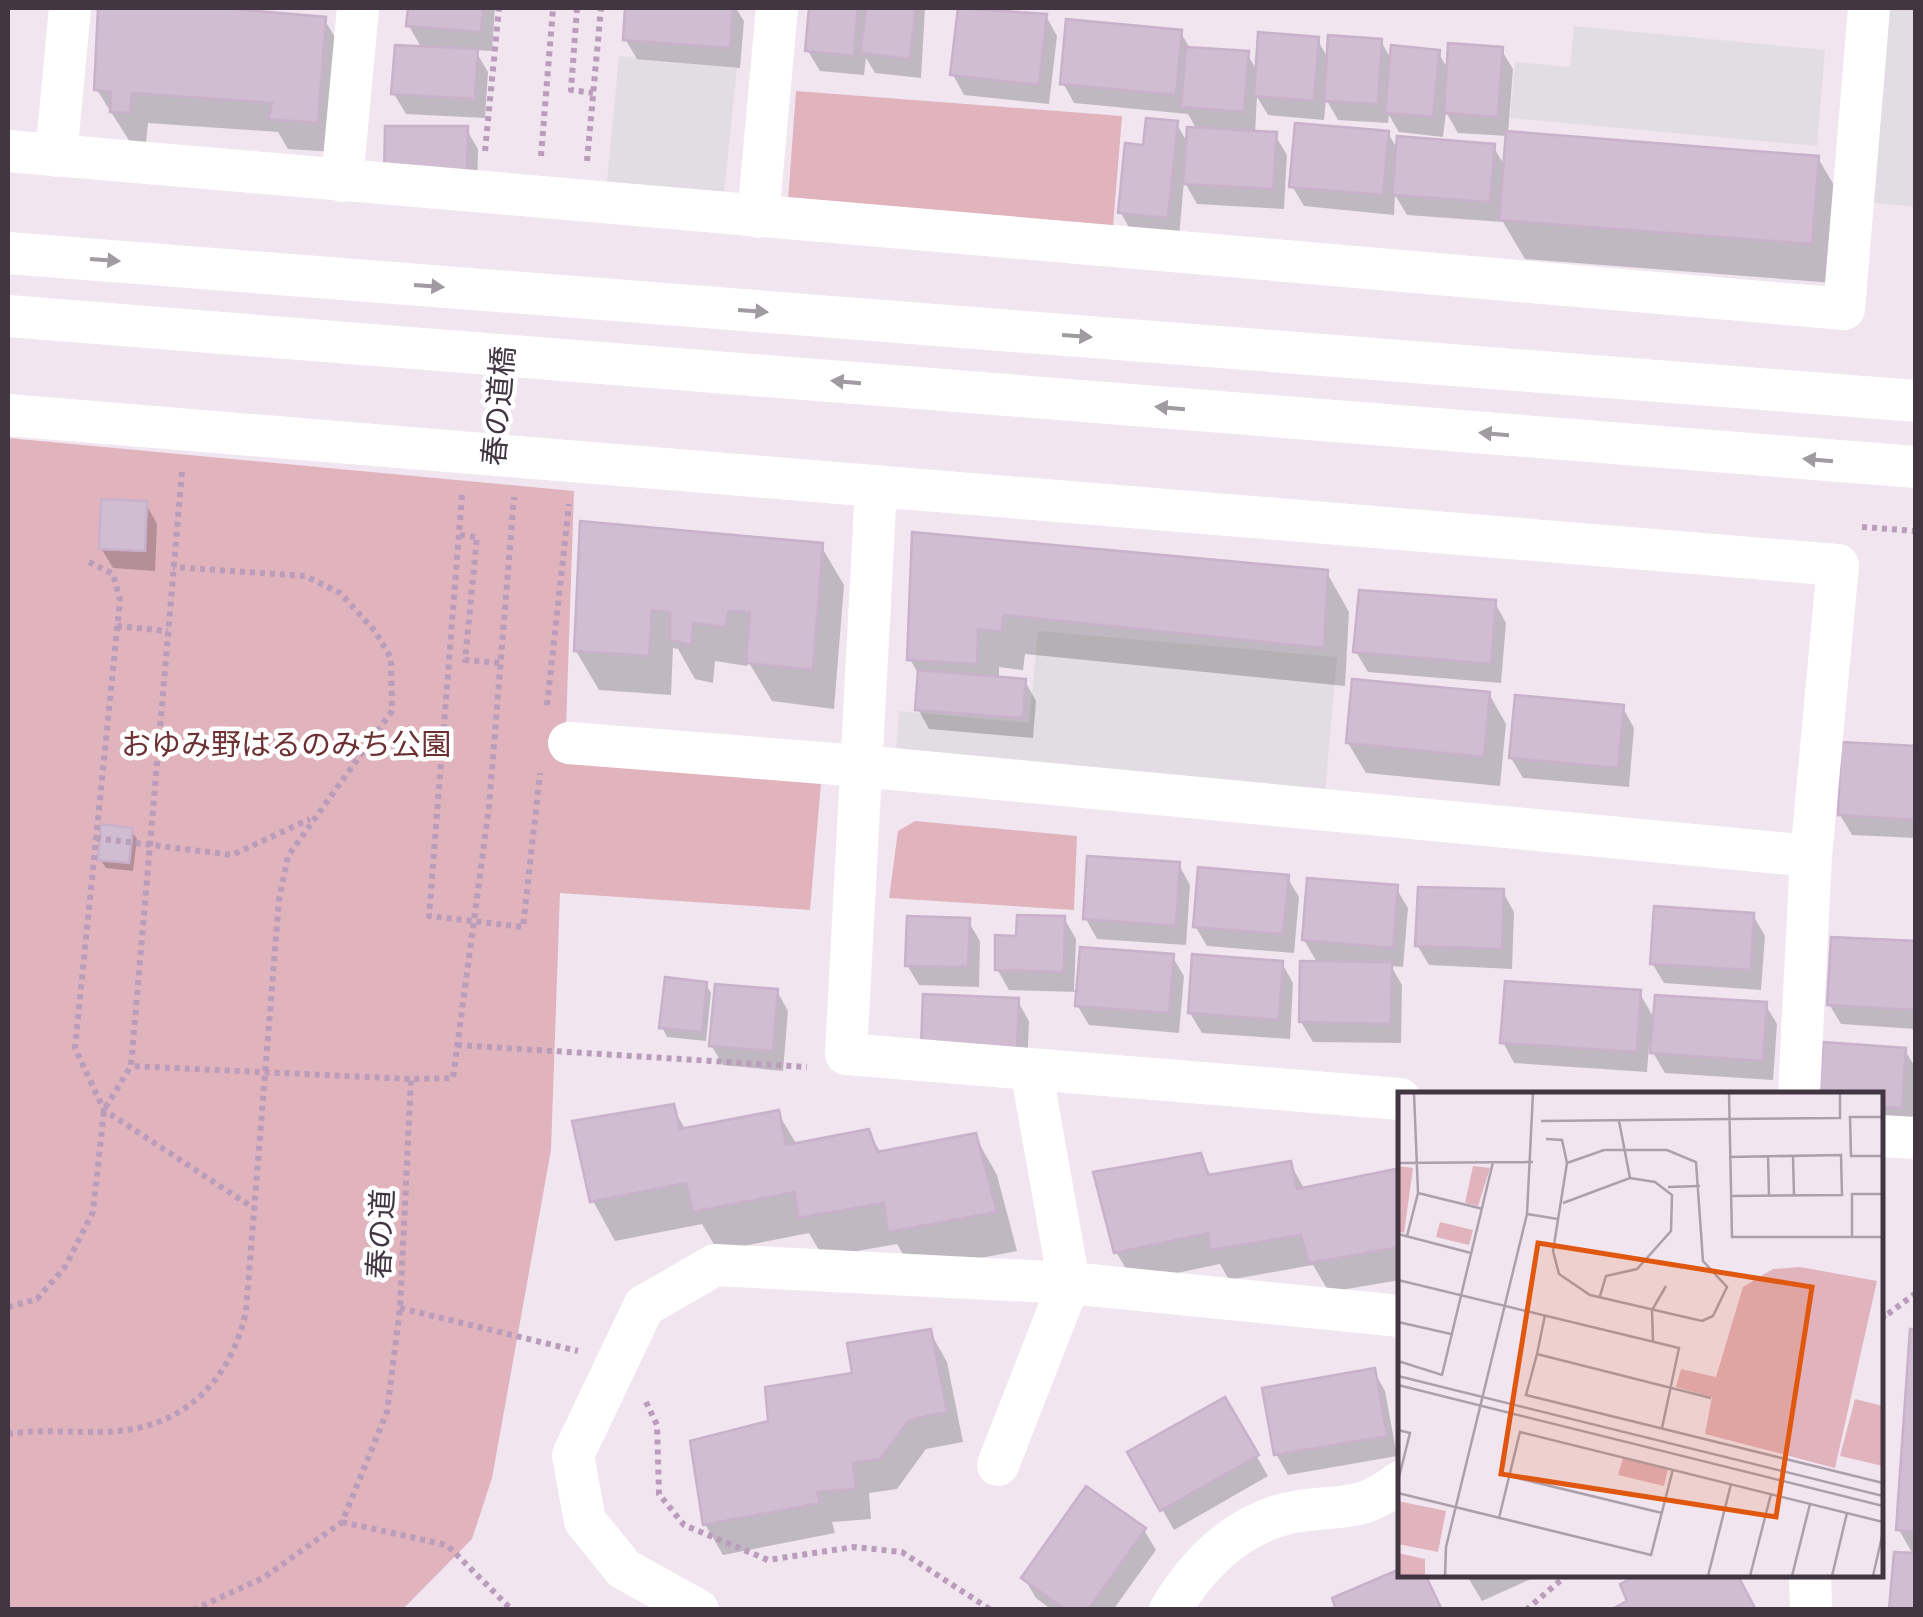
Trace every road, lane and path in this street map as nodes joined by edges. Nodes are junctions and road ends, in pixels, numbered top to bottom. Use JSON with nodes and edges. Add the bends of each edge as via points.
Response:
{"nodes":[{"id":1,"x":70,"y":8,"type":"edge"},
{"id":2,"x":358,"y":8,"type":"edge"},
{"id":3,"x":498,"y":8,"type":"edge"},
{"id":4,"x":553,"y":8,"type":"edge"},
{"id":5,"x":577,"y":8,"type":"edge"},
{"id":6,"x":601,"y":8,"type":"edge"},
{"id":7,"x":777,"y":8,"type":"edge"},
{"id":8,"x":1869,"y":8,"type":"edge"},
{"id":9,"x":593,"y":93,"type":"junction"},
{"id":10,"x":8,"y":152,"type":"edge"},
{"id":11,"x":56,"y":156,"type":"junction"},
{"id":12,"x":540,"y":166,"type":"dead end"},
{"id":13,"x":342,"y":181,"type":"junction"},
{"id":14,"x":482,"y":193,"type":"junction"},
{"id":15,"x":584,"y":202,"type":"junction"},
{"id":16,"x":758,"y":218,"type":"junction"},
{"id":17,"x":8,"y":253,"type":"edge"},
{"id":18,"x":8,"y":316,"type":"edge"},
{"id":19,"x":1916,"y":401,"type":"edge"},
{"id":20,"x":8,"y":415,"type":"edge"},
{"id":21,"x":185,"y":431,"type":"junction"},
{"id":22,"x":464,"y":454,"type":"junction"},
{"id":23,"x":573,"y":463,"type":"junction"},
{"id":24,"x":1916,"y":467,"type":"edge"},
{"id":25,"x":515,"y":484,"type":"dead end"},
{"id":26,"x":876,"y":488,"type":"junction"},
{"id":27,"x":460,"y":534,"type":"junction"},
{"id":28,"x":89,"y":562,"type":"dead end"},
{"id":29,"x":174,"y":567,"type":"junction"},
{"id":30,"x":117,"y":626,"type":"junction"},
{"id":31,"x":168,"y":631,"type":"junction"},
{"id":32,"x":500,"y":663,"type":"junction"},
{"id":33,"x":552,"y":737,"type":"junction"},
{"id":34,"x":861,"y":766,"type":"junction"},
{"id":35,"x":311,"y":819,"type":"junction"},
{"id":36,"x":96,"y":838,"type":"junction"},
{"id":37,"x":150,"y":844,"type":"junction"},
{"id":38,"x":1811,"y":856,"type":"junction"},
{"id":39,"x":474,"y":922,"type":"junction"},
{"id":40,"x":458,"y":1045,"type":"junction"},
{"id":41,"x":846,"y":1054,"type":"junction"},
{"id":42,"x":130,"y":1066,"type":"junction"},
{"id":43,"x":1030,"y":1069,"type":"junction"},
{"id":44,"x":265,"y":1072,"type":"junction"},
{"id":45,"x":411,"y":1079,"type":"junction"},
{"id":46,"x":1799,"y":1092,"type":"edge"},
{"id":47,"x":1398,"y":1099,"type":"edge"},
{"id":48,"x":104,"y":1110,"type":"junction"},
{"id":49,"x":1883,"y":1136,"type":"edge"},
{"id":50,"x":1916,"y":1138,"type":"edge"},
{"id":51,"x":255,"y":1209,"type":"junction"},
{"id":52,"x":1069,"y":1283,"type":"junction"},
{"id":53,"x":1916,"y":1293,"type":"edge"},
{"id":54,"x":8,"y":1307,"type":"edge"},
{"id":55,"x":400,"y":1308,"type":"junction"},
{"id":56,"x":1398,"y":1316,"type":"edge"},
{"id":57,"x":1883,"y":1318,"type":"edge"},
{"id":58,"x":614,"y":1367,"type":"junction"},
{"id":59,"x":8,"y":1434,"type":"edge"},
{"id":60,"x":998,"y":1465,"type":"dead end"},
{"id":61,"x":1398,"y":1484,"type":"edge"},
{"id":62,"x":342,"y":1522,"type":"junction"},
{"id":63,"x":1564,"y":1577,"type":"edge"},
{"id":64,"x":1810,"y":1577,"type":"edge"},
{"id":65,"x":193,"y":1610,"type":"edge"},
{"id":66,"x":512,"y":1610,"type":"edge"},
{"id":67,"x":698,"y":1610,"type":"edge"},
{"id":68,"x":991,"y":1610,"type":"edge"},
{"id":69,"x":1170,"y":1610,"type":"edge"},
{"id":70,"x":1526,"y":1610,"type":"edge"},
{"id":71,"x":1811,"y":1610,"type":"edge"}],
"edges":[{"from":1,"to":11,"type":"street"},
{"from":2,"to":13,"type":"street"},
{"from":3,"to":14,"type":"path"},
{"from":4,"to":12,"type":"path"},
{"from":5,"to":9,"type":"path","via":[[570,90]]},
{"from":6,"to":9,"type":"path"},
{"from":7,"to":16,"type":"street"},
{"from":8,"to":16,"type":"street","via":[[1844,308]]},
{"from":9,"to":15,"type":"path"},
{"from":10,"to":11,"type":"street"},
{"from":11,"to":13,"type":"street"},
{"from":13,"to":14,"type":"street"},
{"from":14,"to":15,"type":"street"},
{"from":15,"to":16,"type":"street"},
{"from":17,"to":19,"type":"street","one_way":true},
{"from":24,"to":18,"type":"street","one_way":true},
{"from":20,"to":21,"type":"street"},
{"from":21,"to":22,"type":"street"},
{"from":21,"to":29,"type":"path"},
{"from":22,"to":23,"type":"street"},
{"from":22,"to":27,"type":"path"},
{"from":23,"to":26,"type":"street"},
{"from":23,"to":33,"type":"path"},
{"from":25,"to":32,"type":"path","name":"春の道橋"},
{"from":26,"to":34,"type":"street"},
{"from":26,"to":38,"type":"street","via":[[1838,565]]},
{"from":27,"to":32,"type":"path","via":[[477,537],[466,660]]},
{"from":27,"to":39,"type":"path","via":[[429,916]]},
{"from":28,"to":30,"type":"path","via":[[113,574]]},
{"from":29,"to":31,"type":"path"},
{"from":29,"to":35,"type":"path","via":[[306,576],[340,593],[390,658],[392,711]]},
{"from":30,"to":31,"type":"path"},
{"from":30,"to":36,"type":"path"},
{"from":31,"to":37,"type":"path"},
{"from":32,"to":39,"type":"path","name":"春の道橋"},
{"from":33,"to":34,"type":"street"},
{"from":33,"to":39,"type":"path","via":[[523,927]]},
{"from":34,"to":38,"type":"street"},
{"from":34,"to":41,"type":"street"},
{"from":35,"to":37,"type":"path","via":[[232,855]]},
{"from":35,"to":44,"type":"path","via":[[288,856],[279,900]]},
{"from":36,"to":37,"type":"path"},
{"from":36,"to":48,"type":"path","via":[[75,1048]]},
{"from":37,"to":42,"type":"path"},
{"from":38,"to":46,"type":"street"},
{"from":39,"to":40,"type":"path"},
{"from":40,"to":41,"type":"path","via":[[802,1068]]},
{"from":40,"to":45,"type":"path","via":[[454,1078]]},
{"from":41,"to":43,"type":"street"},
{"from":42,"to":44,"type":"path"},
{"from":42,"to":48,"type":"path"},
{"from":43,"to":47,"type":"street"},
{"from":43,"to":52,"type":"street"},
{"from":44,"to":45,"type":"path"},
{"from":44,"to":51,"type":"path"},
{"from":45,"to":55,"type":"path","name":"春の道"},
{"from":48,"to":51,"type":"path"},
{"from":48,"to":54,"type":"path","via":[[93,1212],[65,1268],[38,1299]]},
{"from":49,"to":50,"type":"street"},
{"from":51,"to":59,"type":"path","via":[[238,1348],[212,1386],[173,1416],[137,1429]]},
{"from":52,"to":56,"type":"street"},
{"from":52,"to":58,"type":"street","via":[[715,1265],[644,1306]]},
{"from":52,"to":60,"type":"street"},
{"from":53,"to":57,"type":"path"},
{"from":55,"to":58,"type":"path","via":[[576,1349]]},
{"from":55,"to":62,"type":"path","name":"春の道","via":[[387,1412]]},
{"from":58,"to":67,"type":"street","via":[[574,1454],[584,1521],[624,1569]]},
{"from":58,"to":68,"type":"path","via":[[639,1388],[658,1425],[658,1494],[684,1525],[768,1560],[854,1547],[902,1552]]},
{"from":61,"to":69,"type":"street","via":[[1374,1503],[1285,1514],[1214,1548]]},
{"from":62,"to":65,"type":"path","via":[[264,1578]]},
{"from":62,"to":66,"type":"path","via":[[447,1546]]},
{"from":63,"to":70,"type":"path"},
{"from":64,"to":71,"type":"street"}]}
